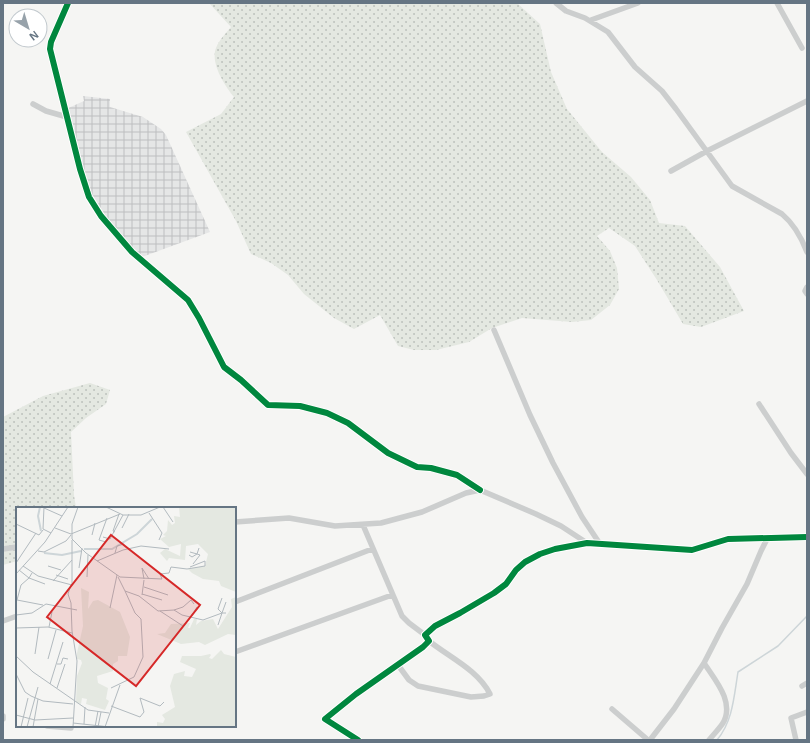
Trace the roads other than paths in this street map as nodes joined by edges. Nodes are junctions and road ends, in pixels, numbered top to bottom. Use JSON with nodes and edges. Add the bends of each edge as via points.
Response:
{"nodes":[{"id":1,"x":68,"y":3,"type":"edge"},
{"id":2,"x":556,"y":3,"type":"edge"},
{"id":3,"x":638,"y":3,"type":"edge"},
{"id":4,"x":777,"y":3,"type":"edge"},
{"id":5,"x":591,"y":20,"type":"junction"},
{"id":6,"x":802,"y":48,"type":"dead end"},
{"id":7,"x":807,"y":101,"type":"edge"},
{"id":8,"x":33,"y":104,"type":"dead end"},
{"id":9,"x":67,"y":117,"type":"junction"},
{"id":10,"x":707,"y":151,"type":"junction"},
{"id":11,"x":671,"y":171,"type":"dead end"},
{"id":12,"x":807,"y":252,"type":"edge"},
{"id":13,"x":807,"y":287,"type":"edge"},
{"id":14,"x":807,"y":294,"type":"edge"},
{"id":15,"x":494,"y":330,"type":"dead end"},
{"id":16,"x":759,"y":404,"type":"dead end"},
{"id":17,"x":807,"y":474,"type":"edge"},
{"id":18,"x":480,"y":490,"type":"junction"},
{"id":19,"x":236,"y":522,"type":"edge"},
{"id":20,"x":363,"y":525,"type":"junction"},
{"id":21,"x":768,"y":537,"type":"junction"},
{"id":22,"x":807,"y":537,"type":"edge"},
{"id":23,"x":588,"y":543,"type":"junction"},
{"id":24,"x":600,"y":544,"type":"junction"},
{"id":25,"x":16,"y":547,"type":"edge"},
{"id":26,"x":3,"y":549,"type":"edge"},
{"id":27,"x":372,"y":549,"type":"junction"},
{"id":28,"x":392,"y":594,"type":"junction"},
{"id":29,"x":236,"y":602,"type":"edge"},
{"id":30,"x":16,"y":616,"type":"edge"},
{"id":31,"x":3,"y":621,"type":"edge"},
{"id":32,"x":425,"y":635,"type":"junction"},
{"id":33,"x":429,"y":641,"type":"junction"},
{"id":34,"x":236,"y":652,"type":"edge"},
{"id":35,"x":704,"y":663,"type":"junction"},
{"id":36,"x":398,"y":666,"type":"junction"},
{"id":37,"x":612,"y":709,"type":"dead end"},
{"id":38,"x":807,"y":712,"type":"edge"},
{"id":39,"x":58,"y":727,"type":"edge"},
{"id":40,"x":71,"y":727,"type":"edge"},
{"id":41,"x":358,"y":740,"type":"edge"},
{"id":42,"x":649,"y":740,"type":"edge"},
{"id":43,"x":709,"y":740,"type":"edge"},
{"id":44,"x":796,"y":740,"type":"edge"}],
"edges":[{"from":1,"to":9,"type":"street","via":[[50,49]]},
{"from":2,"to":5,"type":"street","via":[[566,11]]},
{"from":3,"to":5,"type":"street"},
{"from":4,"to":6,"type":"street"},
{"from":5,"to":10,"type":"street","via":[[608,32],[635,67],[662,91]]},
{"from":7,"to":10,"type":"street"},
{"from":8,"to":9,"type":"street"},
{"from":9,"to":18,"type":"street","via":[[89,197],[105,221],[132,252],[188,300],[224,367],[268,405],[300,406],[328,413],[348,423],[388,453],[417,467],[457,475]]},
{"from":10,"to":11,"type":"street"},
{"from":10,"to":12,"type":"street","via":[[732,186],[789,220]]},
{"from":13,"to":14,"type":"street"},
{"from":15,"to":24,"type":"street","via":[[553,463],[582,517]]},
{"from":16,"to":17,"type":"street"},
{"from":18,"to":20,"type":"street","via":[[458,496],[422,512]]},
{"from":18,"to":23,"type":"street","via":[[561,526]]},
{"from":19,"to":20,"type":"street","via":[[289,518],[327,525]]},
{"from":20,"to":27,"type":"street"},
{"from":21,"to":22,"type":"street"},
{"from":21,"to":24,"type":"street","via":[[720,540],[710,546],[692,550]]},
{"from":21,"to":35,"type":"street","via":[[747,584]]},
{"from":23,"to":24,"type":"street"},
{"from":23,"to":32,"type":"street","via":[[555,549],[525,562],[506,584],[494,593],[435,626]]},
{"from":25,"to":26,"type":"street"},
{"from":27,"to":28,"type":"street"},
{"from":27,"to":29,"type":"street"},
{"from":28,"to":32,"type":"street","via":[[408,624]]},
{"from":28,"to":34,"type":"street"},
{"from":30,"to":31,"type":"street"},
{"from":32,"to":33,"type":"street"},
{"from":33,"to":36,"type":"street"},
{"from":33,"to":36,"type":"street","via":[[473,674],[486,686],[490,694],[471,697],[418,686]]},
{"from":35,"to":42,"type":"street","via":[[670,715]]},
{"from":35,"to":43,"type":"street","via":[[727,702],[724,722]]},
{"from":36,"to":41,"type":"street","via":[[325,718]]},
{"from":37,"to":42,"type":"street"},
{"from":38,"to":44,"type":"street","via":[[791,718]]},
{"from":39,"to":40,"type":"street"}]}
